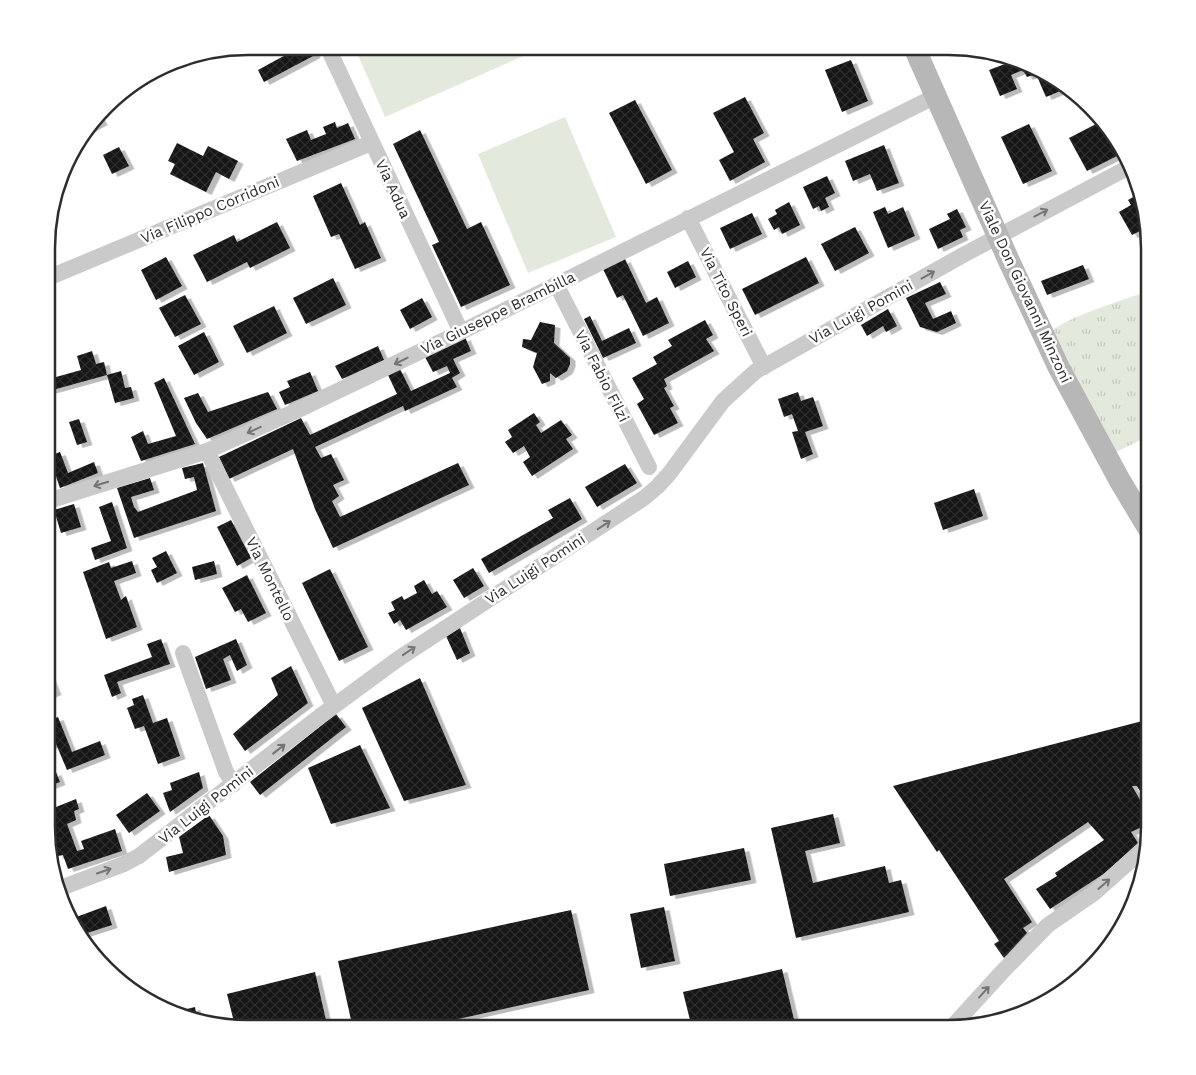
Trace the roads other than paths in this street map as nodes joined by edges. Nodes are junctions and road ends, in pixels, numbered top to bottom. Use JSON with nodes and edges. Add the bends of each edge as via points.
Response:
{"nodes":[{"id":1,"x":331,"y":55,"type":"edge"},
{"id":2,"x":918,"y":55,"type":"edge"},
{"id":3,"x":936,"y":96,"type":"junction"},
{"id":4,"x":371,"y":143,"type":"junction"},
{"id":5,"x":1124,"y":170,"type":"edge"},
{"id":6,"x":688,"y":218,"type":"junction"},
{"id":7,"x":998,"y":236,"type":"junction"},
{"id":8,"x":55,"y":276,"type":"edge"},
{"id":9,"x":556,"y":284,"type":"junction"},
{"id":10,"x":461,"y":332,"type":"junction"},
{"id":11,"x":764,"y":367,"type":"junction"},
{"id":12,"x":207,"y":451,"type":"junction"},
{"id":13,"x":649,"y":467,"type":"dead end"},
{"id":14,"x":55,"y":499,"type":"edge"},
{"id":15,"x":1141,"y":516,"type":"edge"},
{"id":16,"x":183,"y":653,"type":"dead end"},
{"id":17,"x":334,"y":706,"type":"junction"},
{"id":18,"x":234,"y":784,"type":"junction"},
{"id":19,"x":1139,"y":853,"type":"edge"},
{"id":20,"x":64,"y":887,"type":"edge"},
{"id":21,"x":958,"y":1020,"type":"edge"}],
"edges":[{"from":1,"to":4,"type":"street","name":"Via Adua"},
{"from":2,"to":3,"type":"street","name":"Viale Don Giovanni Minzoni"},
{"from":3,"to":6,"type":"street","name":"Via Giuseppe Brambilla"},
{"from":3,"to":7,"type":"street","name":"Viale Don Giovanni Minzoni"},
{"from":4,"to":8,"type":"street","name":"Via Filippo Corridoni"},
{"from":4,"to":10,"type":"street","name":"Via Adua"},
{"from":7,"to":5,"type":"street","name":"Via Luigi Pomini","one_way":true},
{"from":6,"to":9,"type":"street","name":"Via Giuseppe Brambilla"},
{"from":6,"to":11,"type":"street","name":"Via Tito Speri"},
{"from":11,"to":7,"type":"street","name":"Via Luigi Pomini","one_way":true},
{"from":7,"to":15,"type":"street","name":"Viale Don Giovanni Minzoni","via":[[1060,368]]},
{"from":9,"to":10,"type":"street","name":"Via Giuseppe Brambilla"},
{"from":9,"to":13,"type":"street","name":"Via Fabio Filzi"},
{"from":10,"to":12,"type":"street","name":"Via Giuseppe Brambilla","one_way":true},
{"from":17,"to":11,"type":"street","name":"Via Luigi Pomini","one_way":true,"via":[[412,649],[651,493],[669,474],[722,401]]},
{"from":12,"to":14,"type":"street","name":"Via Giuseppe Brambilla","one_way":true},
{"from":12,"to":17,"type":"street","name":"Via Montello"},
{"from":16,"to":18,"type":"street","via":[[226,772]]},
{"from":18,"to":17,"type":"street","name":"Via Luigi Pomini","one_way":true},
{"from":20,"to":18,"type":"street","name":"Via Luigi Pomini","one_way":true,"via":[[135,859]]},
{"from":21,"to":19,"type":"street","one_way":true,"via":[[1048,925],[1093,894]]}]}
